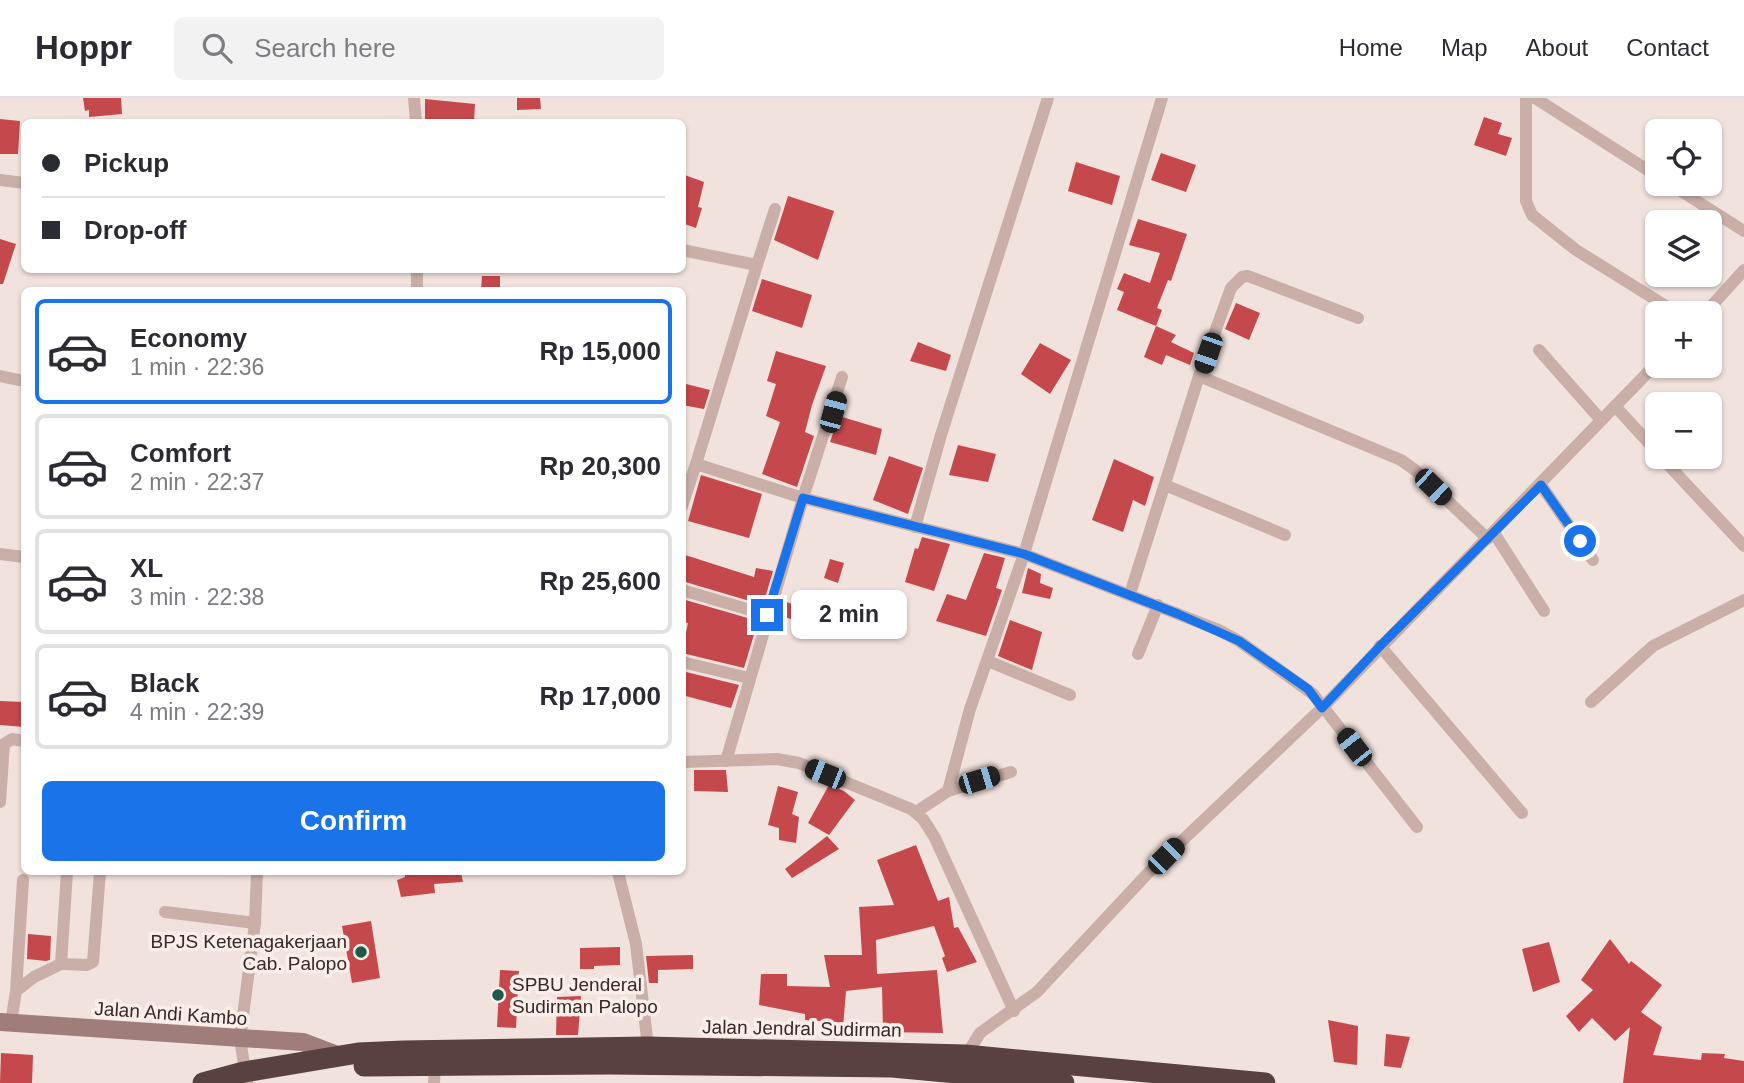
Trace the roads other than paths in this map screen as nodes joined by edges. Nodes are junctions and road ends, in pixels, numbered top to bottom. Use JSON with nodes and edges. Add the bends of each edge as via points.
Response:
{"nodes":[{"id":1,"x":414,"y":98,"type":"edge"},
{"id":2,"x":1048,"y":98,"type":"edge"},
{"id":3,"x":1163,"y":98,"type":"edge"},
{"id":4,"x":1526,"y":98,"type":"edge"},
{"id":5,"x":1535,"y":98,"type":"edge"},
{"id":6,"x":415,"y":119,"type":"edge"},
{"id":7,"x":1645,"y":168,"type":"edge"},
{"id":8,"x":0,"y":180,"type":"edge"},
{"id":9,"x":21,"y":183,"type":"edge"},
{"id":10,"x":1689,"y":196,"type":"edge"},
{"id":11,"x":775,"y":209,"type":"dead end"},
{"id":12,"x":1744,"y":231,"type":"edge"},
{"id":13,"x":686,"y":251,"type":"edge"},
{"id":14,"x":757,"y":265,"type":"junction"},
{"id":15,"x":1744,"y":270,"type":"edge"},
{"id":16,"x":1658,"y":301,"type":"edge"},
{"id":17,"x":1716,"y":301,"type":"edge"},
{"id":18,"x":1358,"y":318,"type":"dead end"},
{"id":19,"x":1539,"y":350,"type":"dead end"},
{"id":20,"x":0,"y":376,"type":"edge"},
{"id":21,"x":1199,"y":376,"type":"junction"},
{"id":22,"x":1645,"y":376,"type":"edge"},
{"id":23,"x":842,"y":377,"type":"dead end"},
{"id":24,"x":21,"y":380,"type":"edge"},
{"id":25,"x":1615,"y":407,"type":"junction"},
{"id":26,"x":1601,"y":420,"type":"junction"},
{"id":27,"x":1645,"y":439,"type":"edge"},
{"id":28,"x":696,"y":464,"type":"junction"},
{"id":29,"x":1672,"y":469,"type":"edge"},
{"id":30,"x":1165,"y":485,"type":"junction"},
{"id":31,"x":1541,"y":485,"type":"junction"},
{"id":32,"x":686,"y":494,"type":"edge"},
{"id":33,"x":803,"y":498,"type":"junction"},
{"id":34,"x":915,"y":527,"type":"junction"},
{"id":35,"x":1285,"y":535,"type":"dead end"},
{"id":36,"x":1491,"y":536,"type":"junction"},
{"id":37,"x":1744,"y":546,"type":"edge"},
{"id":38,"x":0,"y":554,"type":"edge"},
{"id":39,"x":1024,"y":554,"type":"junction"},
{"id":40,"x":21,"y":557,"type":"edge"},
{"id":41,"x":1593,"y":559,"type":"dead end"},
{"id":42,"x":686,"y":591,"type":"edge"},
{"id":43,"x":1130,"y":594,"type":"junction"},
{"id":44,"x":1744,"y":600,"type":"edge"},
{"id":45,"x":1158,"y":605,"type":"junction"},
{"id":46,"x":1544,"y":611,"type":"dead end"},
{"id":47,"x":767,"y":615,"type":"junction"},
{"id":48,"x":1380,"y":646,"type":"junction"},
{"id":49,"x":1138,"y":654,"type":"dead end"},
{"id":50,"x":988,"y":661,"type":"junction"},
{"id":51,"x":686,"y":663,"type":"edge"},
{"id":52,"x":749,"y":678,"type":"junction"},
{"id":53,"x":1070,"y":695,"type":"dead end"},
{"id":54,"x":1591,"y":702,"type":"dead end"},
{"id":55,"x":1322,"y":708,"type":"junction"},
{"id":56,"x":21,"y":740,"type":"edge"},
{"id":57,"x":726,"y":761,"type":"junction"},
{"id":58,"x":686,"y":762,"type":"edge"},
{"id":59,"x":1011,"y":772,"type":"dead end"},
{"id":60,"x":948,"y":791,"type":"junction"},
{"id":61,"x":0,"y":802,"type":"edge"},
{"id":62,"x":916,"y":812,"type":"junction"},
{"id":63,"x":1522,"y":813,"type":"dead end"},
{"id":64,"x":1417,"y":827,"type":"dead end"},
{"id":65,"x":67,"y":875,"type":"edge"},
{"id":66,"x":100,"y":875,"type":"edge"},
{"id":67,"x":257,"y":875,"type":"edge"},
{"id":68,"x":619,"y":875,"type":"edge"},
{"id":69,"x":23,"y":880,"type":"dead end"},
{"id":70,"x":165,"y":912,"type":"dead end"},
{"id":71,"x":255,"y":923,"type":"junction"},
{"id":72,"x":61,"y":964,"type":"junction"},
{"id":73,"x":16,"y":991,"type":"junction"},
{"id":74,"x":1014,"y":1011,"type":"junction"},
{"id":75,"x":5,"y":1022,"type":"edge"},
{"id":76,"x":240,"y":1039,"type":"junction"},
{"id":77,"x":648,"y":1047,"type":"junction"},
{"id":78,"x":927,"y":1061,"type":"junction"},
{"id":79,"x":339,"y":1062,"type":"junction"},
{"id":80,"x":963,"y":1064,"type":"junction"},
{"id":81,"x":434,"y":1075,"type":"edge"},
{"id":82,"x":247,"y":1079,"type":"edge"},
{"id":83,"x":203,"y":1083,"type":"edge"},
{"id":84,"x":1064,"y":1083,"type":"edge"},
{"id":85,"x":1265,"y":1083,"type":"edge"}],
"edges":[{"from":1,"to":6,"type":"street"},
{"from":2,"to":34,"type":"street"},
{"from":3,"to":39,"type":"street"},
{"from":4,"to":16,"type":"street","via":[[1526,201],[1532,215],[1576,250]]},
{"from":5,"to":7,"type":"street"},
{"from":8,"to":9,"type":"street"},
{"from":10,"to":12,"type":"street"},
{"from":11,"to":14,"type":"street"},
{"from":13,"to":14,"type":"street"},
{"from":14,"to":28,"type":"street"},
{"from":15,"to":17,"type":"street"},
{"from":18,"to":21,"type":"street","via":[[1242,277],[1231,288]]},
{"from":19,"to":26,"type":"street"},
{"from":20,"to":24,"type":"street"},
{"from":21,"to":30,"type":"street"},
{"from":21,"to":36,"type":"street","via":[[1401,460]]},
{"from":22,"to":25,"type":"street"},
{"from":23,"to":33,"type":"street"},
{"from":25,"to":26,"type":"street"},
{"from":25,"to":27,"type":"street"},
{"from":26,"to":31,"type":"street"},
{"from":28,"to":32,"type":"street"},
{"from":28,"to":33,"type":"street"},
{"from":29,"to":37,"type":"street"},
{"from":30,"to":35,"type":"street"},
{"from":30,"to":43,"type":"street"},
{"from":31,"to":36,"type":"street"},
{"from":31,"to":41,"type":"street"},
{"from":33,"to":34,"type":"street"},
{"from":33,"to":47,"type":"street"},
{"from":34,"to":39,"type":"street"},
{"from":36,"to":46,"type":"street"},
{"from":36,"to":48,"type":"street"},
{"from":38,"to":40,"type":"street"},
{"from":39,"to":43,"type":"street"},
{"from":39,"to":50,"type":"street"},
{"from":42,"to":47,"type":"street"},
{"from":43,"to":45,"type":"street"},
{"from":44,"to":54,"type":"street","via":[[1653,646]]},
{"from":45,"to":49,"type":"street"},
{"from":45,"to":55,"type":"street","via":[[1239,641],[1308,689]]},
{"from":47,"to":52,"type":"street"},
{"from":48,"to":55,"type":"street"},
{"from":48,"to":63,"type":"street"},
{"from":50,"to":53,"type":"street"},
{"from":50,"to":60,"type":"street"},
{"from":51,"to":52,"type":"street"},
{"from":52,"to":57,"type":"street"},
{"from":55,"to":64,"type":"street"},
{"from":55,"to":74,"type":"street","via":[[1177,845]]},
{"from":56,"to":61,"type":"street","via":[[4,744]]},
{"from":57,"to":58,"type":"street"},
{"from":57,"to":62,"type":"street","via":[[799,763]]},
{"from":59,"to":60,"type":"street"},
{"from":60,"to":62,"type":"street"},
{"from":62,"to":74,"type":"street","via":[[934,838]]},
{"from":65,"to":72,"type":"street"},
{"from":66,"to":72,"type":"street","via":[[93,962]]},
{"from":67,"to":71,"type":"street"},
{"from":68,"to":77,"type":"street","via":[[636,944]]},
{"from":69,"to":73,"type":"street"},
{"from":70,"to":71,"type":"street"},
{"from":71,"to":76,"type":"street"},
{"from":72,"to":73,"type":"street"},
{"from":73,"to":75,"type":"street"},
{"from":74,"to":80,"type":"street","via":[[981,1033]]},
{"from":75,"to":76,"type":"street","name":"Jalan Andi Kambo"},
{"from":76,"to":79,"type":"street","name":"Jalan Andi Kambo","via":[[303,1042]]},
{"from":76,"to":82,"type":"street"},
{"from":77,"to":78,"type":"highway","name":"Jalan Jendral Sudirman"},
{"from":77,"to":79,"type":"highway","name":"Jalan Jendral Sudirman","via":[[404,1051]]},
{"from":78,"to":80,"type":"highway","name":"Jalan Jendral Sudirman"},
{"from":78,"to":81,"type":"highway","name":"Jalan Jendral Sudirman","via":[[892,1067],[608,1064]]},
{"from":79,"to":81,"type":"highway","name":"Jalan Jendral Sudirman"},
{"from":79,"to":82,"type":"highway"},
{"from":80,"to":84,"type":"highway","name":"Jalan Jendral Sudirman"},
{"from":80,"to":85,"type":"highway","name":"Jalan Jendral Sudirman"},
{"from":82,"to":83,"type":"highway"}]}
